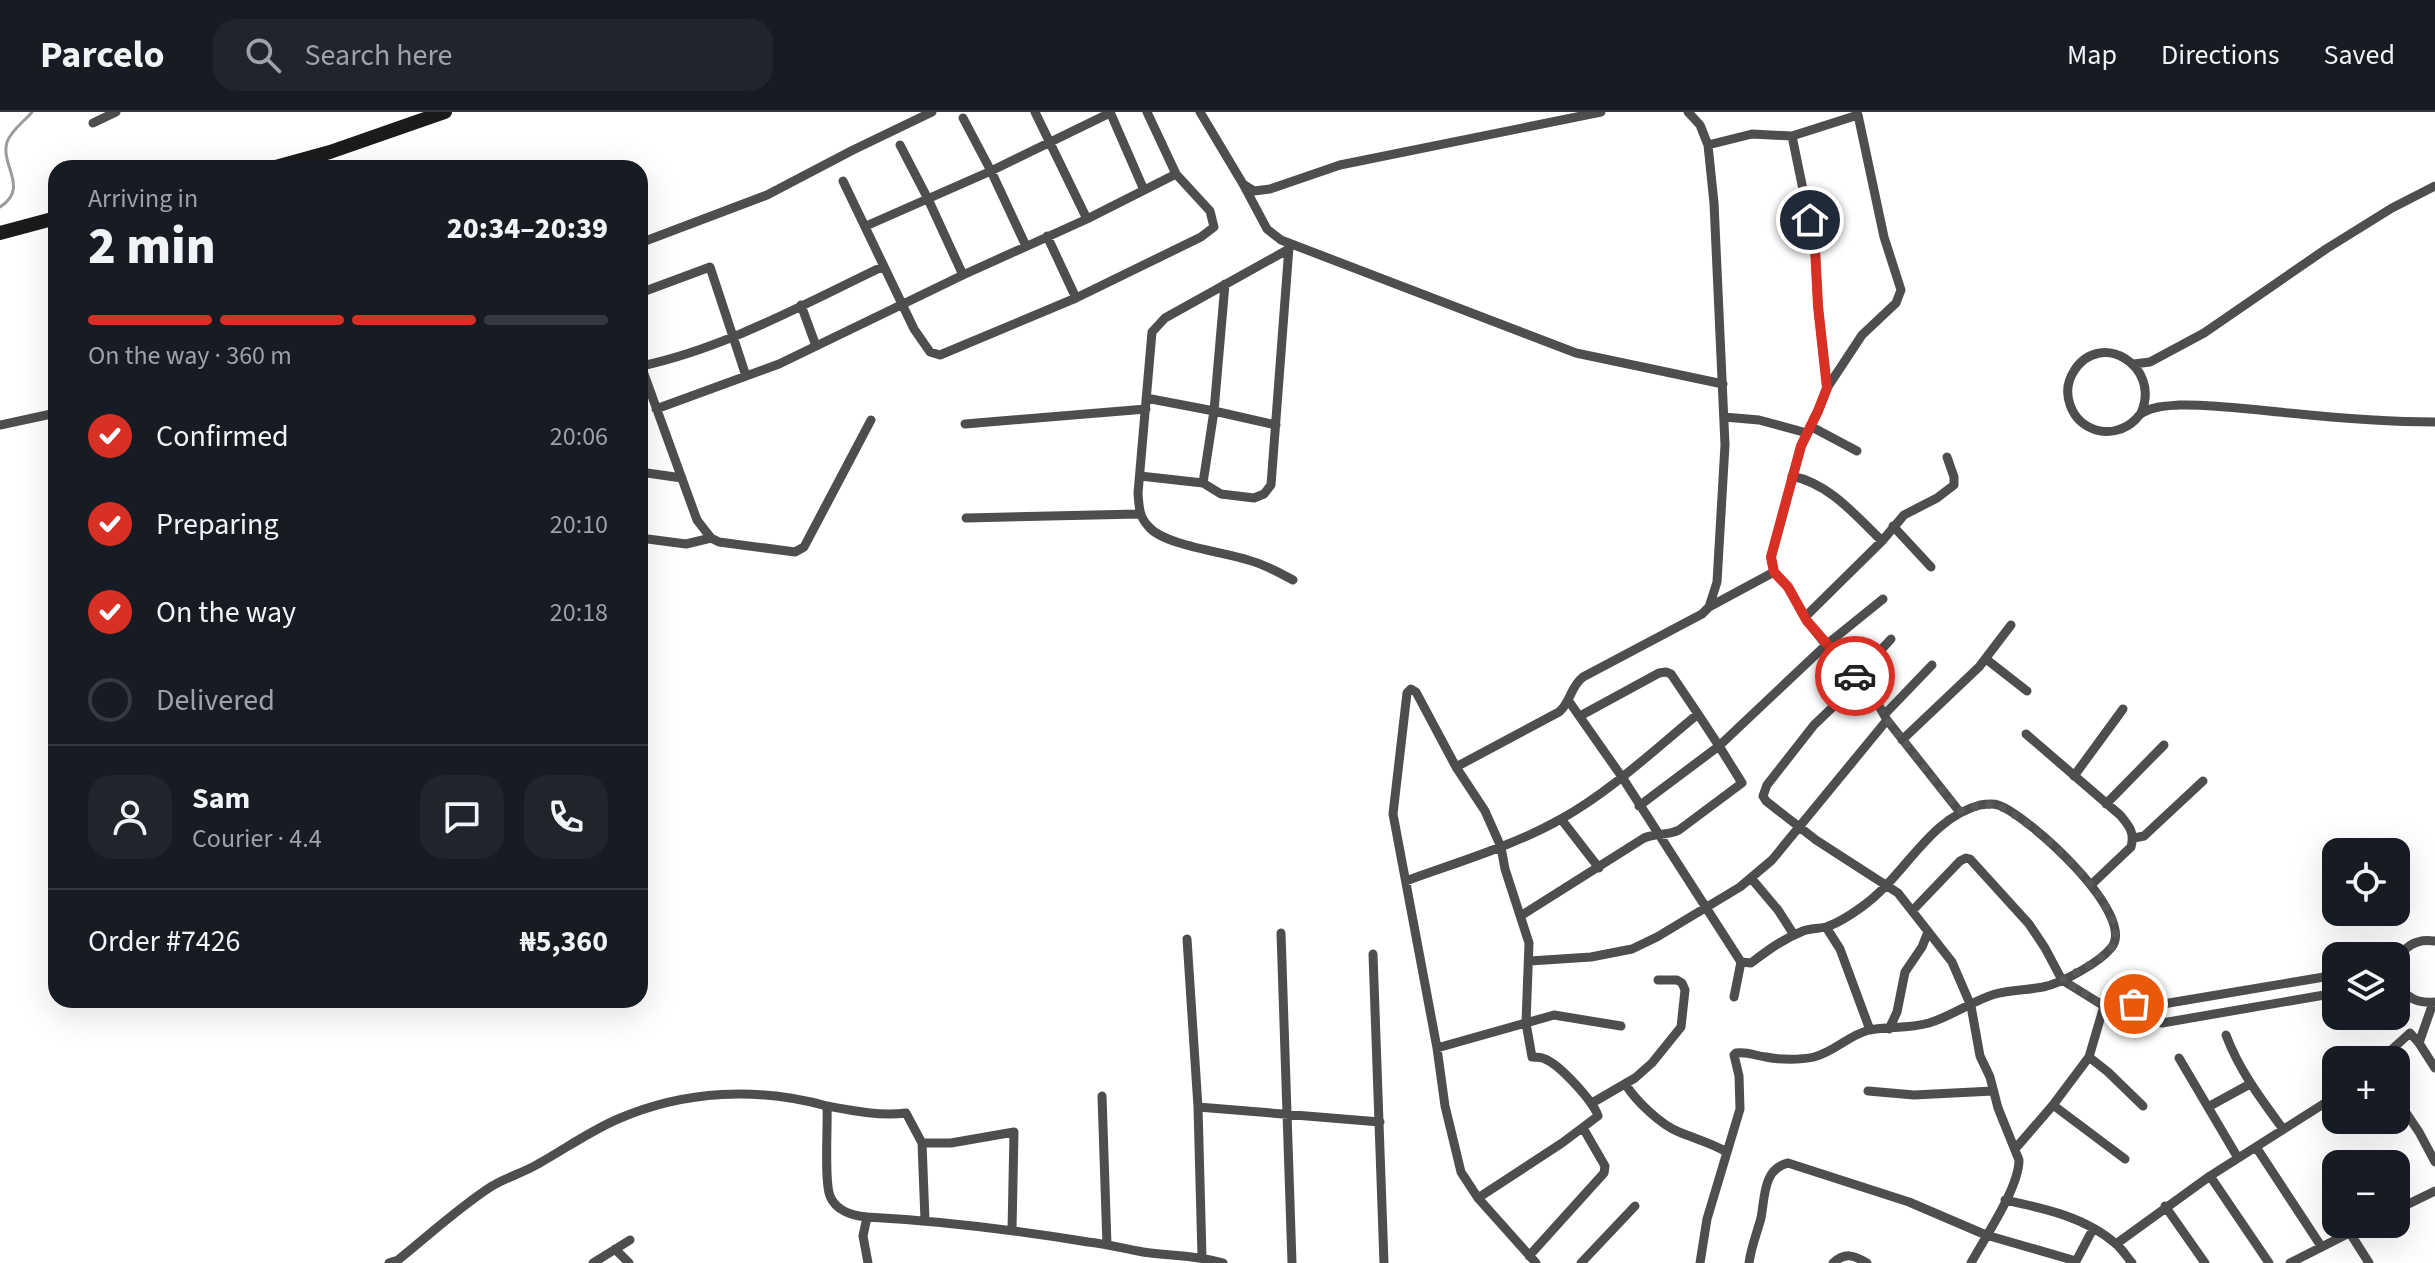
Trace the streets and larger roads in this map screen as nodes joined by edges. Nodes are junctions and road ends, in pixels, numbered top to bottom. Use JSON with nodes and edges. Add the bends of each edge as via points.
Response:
{"nodes":[{"id":1,"x":116,"y":112,"type":"edge"},
{"id":2,"x":445,"y":112,"type":"edge"},
{"id":3,"x":932,"y":112,"type":"edge"},
{"id":4,"x":1035,"y":112,"type":"edge"},
{"id":5,"x":1147,"y":112,"type":"edge"},
{"id":6,"x":1200,"y":112,"type":"edge"},
{"id":7,"x":1601,"y":112,"type":"edge"},
{"id":8,"x":1688,"y":112,"type":"edge"},
{"id":9,"x":1110,"y":113,"type":"edge"},
{"id":10,"x":963,"y":118,"type":"dead end"},
{"id":11,"x":93,"y":123,"type":"dead end"},
{"id":12,"x":1792,"y":136,"type":"junction"},
{"id":13,"x":1050,"y":143,"type":"junction"},
{"id":14,"x":900,"y":145,"type":"dead end"},
{"id":15,"x":1708,"y":145,"type":"junction"},
{"id":16,"x":301,"y":160,"type":"edge"},
{"id":17,"x":991,"y":171,"type":"junction"},
{"id":18,"x":1176,"y":174,"type":"junction"},
{"id":19,"x":843,"y":181,"type":"dead end"},
{"id":20,"x":1243,"y":184,"type":"junction"},
{"id":21,"x":2435,"y":186,"type":"edge"},
{"id":22,"x":1144,"y":190,"type":"junction"},
{"id":23,"x":928,"y":199,"type":"junction"},
{"id":24,"x":1087,"y":219,"type":"junction"},
{"id":25,"x":48,"y":220,"type":"edge"},
{"id":26,"x":866,"y":226,"type":"junction"},
{"id":27,"x":0,"y":233,"type":"edge"},
{"id":28,"x":1047,"y":236,"type":"junction"},
{"id":29,"x":648,"y":240,"type":"edge"},
{"id":30,"x":1026,"y":246,"type":"junction"},
{"id":31,"x":1289,"y":246,"type":"junction"},
{"id":32,"x":884,"y":266,"type":"junction"},
{"id":33,"x":963,"y":275,"type":"junction"},
{"id":34,"x":1225,"y":284,"type":"junction"},
{"id":35,"x":648,"y":290,"type":"edge"},
{"id":36,"x":1076,"y":298,"type":"junction"},
{"id":37,"x":801,"y":305,"type":"junction"},
{"id":38,"x":902,"y":305,"type":"junction"},
{"id":39,"x":734,"y":336,"type":"junction"},
{"id":40,"x":816,"y":346,"type":"junction"},
{"id":41,"x":648,"y":363,"type":"edge"},
{"id":42,"x":2134,"y":364,"type":"junction"},
{"id":43,"x":746,"y":376,"type":"junction"},
{"id":44,"x":1723,"y":384,"type":"junction"},
{"id":45,"x":648,"y":385,"type":"edge"},
{"id":46,"x":1827,"y":388,"type":"junction"},
{"id":47,"x":1146,"y":403,"type":"junction"},
{"id":48,"x":656,"y":409,"type":"junction"},
{"id":49,"x":1214,"y":411,"type":"junction"},
{"id":50,"x":2141,"y":413,"type":"junction"},
{"id":51,"x":48,"y":415,"type":"edge"},
{"id":52,"x":1724,"y":417,"type":"junction"},
{"id":53,"x":871,"y":420,"type":"dead end"},
{"id":54,"x":2435,"y":422,"type":"edge"},
{"id":55,"x":965,"y":424,"type":"dead end"},
{"id":56,"x":0,"y":425,"type":"edge"},
{"id":57,"x":1276,"y":425,"type":"junction"},
{"id":58,"x":1809,"y":430,"type":"junction"},
{"id":59,"x":1857,"y":451,"type":"dead end"},
{"id":60,"x":1947,"y":457,"type":"dead end"},
{"id":61,"x":648,"y":473,"type":"edge"},
{"id":62,"x":1140,"y":476,"type":"junction"},
{"id":63,"x":1792,"y":476,"type":"junction"},
{"id":64,"x":682,"y":478,"type":"junction"},
{"id":65,"x":1203,"y":483,"type":"junction"},
{"id":66,"x":1139,"y":514,"type":"junction"},
{"id":67,"x":966,"y":518,"type":"dead end"},
{"id":68,"x":1893,"y":526,"type":"junction"},
{"id":69,"x":711,"y":538,"type":"junction"},
{"id":70,"x":648,"y":539,"type":"edge"},
{"id":71,"x":1882,"y":541,"type":"junction"},
{"id":72,"x":1931,"y":567,"type":"dead end"},
{"id":73,"x":1774,"y":572,"type":"junction"},
{"id":74,"x":1293,"y":580,"type":"dead end"},
{"id":75,"x":1883,"y":599,"type":"dead end"},
{"id":76,"x":1709,"y":607,"type":"junction"},
{"id":77,"x":1805,"y":617,"type":"junction"},
{"id":78,"x":2011,"y":625,"type":"dead end"},
{"id":79,"x":1891,"y":639,"type":"dead end"},
{"id":80,"x":1826,"y":645,"type":"junction"},
{"id":81,"x":1986,"y":659,"type":"junction"},
{"id":82,"x":1932,"y":665,"type":"dead end"},
{"id":83,"x":1858,"y":679,"type":"junction"},
{"id":84,"x":2027,"y":691,"type":"dead end"},
{"id":85,"x":1568,"y":700,"type":"junction"},
{"id":86,"x":2123,"y":709,"type":"dead end"},
{"id":87,"x":1698,"y":714,"type":"junction"},
{"id":88,"x":1580,"y":716,"type":"junction"},
{"id":89,"x":1886,"y":718,"type":"junction"},
{"id":90,"x":2026,"y":734,"type":"dead end"},
{"id":91,"x":1902,"y":740,"type":"junction"},
{"id":92,"x":2164,"y":745,"type":"dead end"},
{"id":93,"x":1719,"y":746,"type":"junction"},
{"id":94,"x":1456,"y":767,"type":"junction"},
{"id":95,"x":2074,"y":776,"type":"junction"},
{"id":96,"x":1622,"y":777,"type":"junction"},
{"id":97,"x":2203,"y":781,"type":"dead end"},
{"id":98,"x":2106,"y":804,"type":"junction"},
{"id":99,"x":1639,"y":806,"type":"junction"},
{"id":100,"x":1959,"y":811,"type":"junction"},
{"id":101,"x":1561,"y":819,"type":"junction"},
{"id":102,"x":1800,"y":827,"type":"junction"},
{"id":103,"x":1656,"y":833,"type":"junction"},
{"id":104,"x":2134,"y":838,"type":"junction"},
{"id":105,"x":1501,"y":847,"type":"junction"},
{"id":106,"x":1599,"y":868,"type":"junction"},
{"id":107,"x":1751,"y":878,"type":"junction"},
{"id":108,"x":1406,"y":881,"type":"junction"},
{"id":109,"x":1887,"y":885,"type":"junction"},
{"id":110,"x":2091,"y":885,"type":"junction"},
{"id":111,"x":1706,"y":908,"type":"junction"},
{"id":112,"x":1912,"y":911,"type":"junction"},
{"id":113,"x":1522,"y":915,"type":"junction"},
{"id":114,"x":1826,"y":927,"type":"junction"},
{"id":115,"x":1928,"y":932,"type":"junction"},
{"id":116,"x":1281,"y":933,"type":"dead end"},
{"id":117,"x":1794,"y":935,"type":"junction"},
{"id":118,"x":1187,"y":939,"type":"dead end"},
{"id":119,"x":2435,"y":941,"type":"edge"},
{"id":120,"x":2410,"y":946,"type":"edge"},
{"id":121,"x":1373,"y":954,"type":"dead end"},
{"id":122,"x":1530,"y":961,"type":"junction"},
{"id":123,"x":1741,"y":962,"type":"junction"},
{"id":124,"x":2322,"y":977,"type":"edge"},
{"id":125,"x":1658,"y":980,"type":"dead end"},
{"id":126,"x":2062,"y":980,"type":"junction"},
{"id":127,"x":2322,"y":995,"type":"edge"},
{"id":128,"x":1734,"y":997,"type":"dead end"},
{"id":129,"x":2410,"y":997,"type":"edge"},
{"id":130,"x":2434,"y":1003,"type":"edge"},
{"id":131,"x":2157,"y":1005,"type":"junction"},
{"id":132,"x":1971,"y":1006,"type":"junction"},
{"id":133,"x":2104,"y":1006,"type":"junction"},
{"id":134,"x":1526,"y":1023,"type":"junction"},
{"id":135,"x":1621,"y":1026,"type":"dead end"},
{"id":136,"x":1889,"y":1029,"type":"junction"},
{"id":137,"x":1870,"y":1030,"type":"junction"},
{"id":138,"x":2226,"y":1035,"type":"dead end"},
{"id":139,"x":2419,"y":1043,"type":"junction"},
{"id":140,"x":2396,"y":1046,"type":"edge"},
{"id":141,"x":1437,"y":1048,"type":"junction"},
{"id":142,"x":2089,"y":1057,"type":"junction"},
{"id":143,"x":2179,"y":1058,"type":"dead end"},
{"id":144,"x":2435,"y":1068,"type":"edge"},
{"id":145,"x":2250,"y":1084,"type":"junction"},
{"id":146,"x":1626,"y":1085,"type":"junction"},
{"id":147,"x":1868,"y":1091,"type":"dead end"},
{"id":148,"x":1993,"y":1091,"type":"junction"},
{"id":149,"x":1102,"y":1096,"type":"dead end"},
{"id":150,"x":1592,"y":1103,"type":"junction"},
{"id":151,"x":2053,"y":1105,"type":"junction"},
{"id":152,"x":2322,"y":1105,"type":"edge"},
{"id":153,"x":827,"y":1106,"type":"junction"},
{"id":154,"x":2143,"y":1106,"type":"dead end"},
{"id":155,"x":1198,"y":1107,"type":"junction"},
{"id":156,"x":2208,"y":1107,"type":"junction"},
{"id":157,"x":1286,"y":1115,"type":"junction"},
{"id":158,"x":2410,"y":1119,"type":"edge"},
{"id":159,"x":1380,"y":1122,"type":"junction"},
{"id":160,"x":1583,"y":1128,"type":"junction"},
{"id":161,"x":2283,"y":1129,"type":"junction"},
{"id":162,"x":922,"y":1143,"type":"junction"},
{"id":163,"x":2256,"y":1147,"type":"junction"},
{"id":164,"x":2015,"y":1149,"type":"junction"},
{"id":165,"x":1727,"y":1152,"type":"junction"},
{"id":166,"x":2238,"y":1158,"type":"junction"},
{"id":167,"x":2125,"y":1159,"type":"dead end"},
{"id":168,"x":2435,"y":1162,"type":"edge"},
{"id":169,"x":2210,"y":1176,"type":"junction"},
{"id":170,"x":2435,"y":1191,"type":"edge"},
{"id":171,"x":1478,"y":1198,"type":"junction"},
{"id":172,"x":2005,"y":1200,"type":"junction"},
{"id":173,"x":2410,"y":1203,"type":"edge"},
{"id":174,"x":1635,"y":1206,"type":"dead end"},
{"id":175,"x":2165,"y":1206,"type":"junction"},
{"id":176,"x":867,"y":1217,"type":"junction"},
{"id":177,"x":925,"y":1220,"type":"junction"},
{"id":178,"x":2093,"y":1229,"type":"junction"},
{"id":179,"x":1012,"y":1231,"type":"junction"},
{"id":180,"x":1986,"y":1235,"type":"junction"},
{"id":181,"x":2339,"y":1238,"type":"edge"},
{"id":182,"x":2353,"y":1238,"type":"edge"},
{"id":183,"x":630,"y":1240,"type":"dead end"},
{"id":184,"x":2116,"y":1244,"type":"junction"},
{"id":185,"x":1107,"y":1245,"type":"junction"},
{"id":186,"x":2321,"y":1246,"type":"junction"},
{"id":187,"x":615,"y":1249,"type":"junction"},
{"id":188,"x":1202,"y":1257,"type":"junction"},
{"id":189,"x":1532,"y":1259,"type":"edge"},
{"id":190,"x":2075,"y":1262,"type":"edge"},
{"id":191,"x":389,"y":1263,"type":"edge"},
{"id":192,"x":593,"y":1263,"type":"edge"},
{"id":193,"x":629,"y":1263,"type":"edge"},
{"id":194,"x":868,"y":1263,"type":"edge"},
{"id":195,"x":1223,"y":1263,"type":"edge"},
{"id":196,"x":1292,"y":1263,"type":"edge"},
{"id":197,"x":1384,"y":1263,"type":"edge"},
{"id":198,"x":1581,"y":1263,"type":"edge"},
{"id":199,"x":1700,"y":1263,"type":"edge"},
{"id":200,"x":1749,"y":1263,"type":"edge"},
{"id":201,"x":1833,"y":1263,"type":"edge"},
{"id":202,"x":1867,"y":1263,"type":"edge"},
{"id":203,"x":1971,"y":1263,"type":"edge"},
{"id":204,"x":2132,"y":1263,"type":"edge"},
{"id":205,"x":2205,"y":1263,"type":"edge"},
{"id":206,"x":2269,"y":1263,"type":"edge"},
{"id":207,"x":2290,"y":1263,"type":"edge"},
{"id":208,"x":2369,"y":1263,"type":"edge"}],
"edges":[{"from":1,"to":11,"type":"street"},
{"from":2,"to":16,"type":"street"},
{"from":3,"to":29,"type":"street","via":[[767,195]]},
{"from":4,"to":13,"type":"street"},
{"from":5,"to":18,"type":"street"},
{"from":6,"to":20,"type":"street"},
{"from":7,"to":20,"type":"street","via":[[1340,165],[1270,189],[1254,191]]},
{"from":8,"to":15,"type":"street"},
{"from":9,"to":13,"type":"street"},
{"from":9,"to":22,"type":"street"},
{"from":10,"to":17,"type":"street"},
{"from":12,"to":15,"type":"street","via":[[1752,134]]},
{"from":12,"to":46,"type":"street","via":[[1815,248]]},
{"from":12,"to":46,"type":"street","via":[[1858,115],[1901,290],[1896,303],[1862,335]]},
{"from":13,"to":17,"type":"street"},
{"from":13,"to":24,"type":"street"},
{"from":14,"to":23,"type":"street"},
{"from":15,"to":44,"type":"street"},
{"from":17,"to":23,"type":"street"},
{"from":17,"to":30,"type":"street"},
{"from":18,"to":22,"type":"street"},
{"from":18,"to":36,"type":"street","via":[[1210,211],[1214,227]]},
{"from":19,"to":26,"type":"street"},
{"from":20,"to":31,"type":"street","via":[[1267,229]]},
{"from":21,"to":42,"type":"street","via":[[2326,249],[2204,333],[2150,362]]},
{"from":22,"to":24,"type":"street"},
{"from":23,"to":26,"type":"street"},
{"from":23,"to":33,"type":"street"},
{"from":24,"to":28,"type":"street"},
{"from":25,"to":27,"type":"street"},
{"from":26,"to":32,"type":"street"},
{"from":28,"to":30,"type":"street"},
{"from":28,"to":36,"type":"street"},
{"from":30,"to":33,"type":"street"},
{"from":31,"to":34,"type":"street"},
{"from":31,"to":44,"type":"street","via":[[1576,353]]},
{"from":31,"to":57,"type":"street"},
{"from":32,"to":37,"type":"street"},
{"from":32,"to":38,"type":"street"},
{"from":33,"to":38,"type":"street"},
{"from":34,"to":47,"type":"street","via":[[1156,325]]},
{"from":34,"to":49,"type":"street"},
{"from":35,"to":39,"type":"street","via":[[710,267]]},
{"from":36,"to":38,"type":"street","via":[[940,355],[927,348]]},
{"from":37,"to":39,"type":"street"},
{"from":37,"to":40,"type":"street"},
{"from":38,"to":40,"type":"street"},
{"from":39,"to":41,"type":"street"},
{"from":39,"to":43,"type":"street"},
{"from":40,"to":43,"type":"street"},
{"from":42,"to":50,"type":"street","via":[[2146,387]]},
{"from":42,"to":50,"type":"street","via":[[2110,353],[2093,356],[2073,372],[2068,398],[2080,421],[2104,432],[2121,430]]},
{"from":43,"to":48,"type":"street"},
{"from":44,"to":52,"type":"street"},
{"from":45,"to":48,"type":"street"},
{"from":46,"to":58,"type":"street"},
{"from":47,"to":49,"type":"street"},
{"from":47,"to":55,"type":"street"},
{"from":47,"to":62,"type":"street"},
{"from":48,"to":64,"type":"street"},
{"from":49,"to":57,"type":"street"},
{"from":49,"to":65,"type":"street"},
{"from":50,"to":54,"type":"street","via":[[2196,405]]},
{"from":51,"to":56,"type":"street"},
{"from":52,"to":58,"type":"street"},
{"from":52,"to":76,"type":"street","via":[[1717,582]]},
{"from":53,"to":69,"type":"street","via":[[804,547],[795,552]]},
{"from":57,"to":65,"type":"street","via":[[1271,485],[1264,494],[1221,494]]},
{"from":58,"to":59,"type":"street"},
{"from":58,"to":63,"type":"street"},
{"from":60,"to":68,"type":"street","via":[[1954,485]]},
{"from":61,"to":64,"type":"street"},
{"from":62,"to":65,"type":"street"},
{"from":62,"to":66,"type":"street"},
{"from":63,"to":71,"type":"street","via":[[1834,496]]},
{"from":63,"to":73,"type":"street","via":[[1771,557]]},
{"from":64,"to":69,"type":"street","via":[[697,520]]},
{"from":66,"to":67,"type":"street"},
{"from":66,"to":74,"type":"street","via":[[1162,538],[1250,560]]},
{"from":68,"to":71,"type":"street"},
{"from":68,"to":72,"type":"street"},
{"from":69,"to":70,"type":"street","via":[[686,544]]},
{"from":71,"to":77,"type":"street"},
{"from":73,"to":76,"type":"street"},
{"from":73,"to":77,"type":"street"},
{"from":75,"to":80,"type":"street"},
{"from":76,"to":85,"type":"street","via":[[1575,682]]},
{"from":77,"to":80,"type":"street"},
{"from":78,"to":81,"type":"street"},
{"from":79,"to":83,"type":"street"},
{"from":80,"to":83,"type":"street"},
{"from":80,"to":93,"type":"street"},
{"from":81,"to":84,"type":"street"},
{"from":81,"to":91,"type":"street"},
{"from":82,"to":89,"type":"street"},
{"from":83,"to":89,"type":"street"},
{"from":83,"to":102,"type":"street","via":[[1763,790],[1766,801]]},
{"from":85,"to":88,"type":"street"},
{"from":85,"to":94,"type":"street","via":[[1559,712]]},
{"from":86,"to":95,"type":"street"},
{"from":87,"to":88,"type":"street","via":[[1666,672]]},
{"from":87,"to":93,"type":"street"},
{"from":87,"to":96,"type":"street"},
{"from":88,"to":96,"type":"street"},
{"from":89,"to":91,"type":"street"},
{"from":89,"to":102,"type":"street"},
{"from":90,"to":95,"type":"street"},
{"from":91,"to":100,"type":"street"},
{"from":92,"to":98,"type":"street"},
{"from":93,"to":99,"type":"street"},
{"from":93,"to":103,"type":"street","via":[[1742,783],[1679,830]]},
{"from":94,"to":105,"type":"street"},
{"from":94,"to":108,"type":"street","via":[[1411,689],[1393,814]]},
{"from":95,"to":98,"type":"street"},
{"from":96,"to":99,"type":"street"},
{"from":96,"to":101,"type":"street"},
{"from":97,"to":104,"type":"street","via":[[2144,836]]},
{"from":98,"to":104,"type":"street"},
{"from":99,"to":103,"type":"street"},
{"from":100,"to":109,"type":"street"},
{"from":100,"to":110,"type":"street","via":[[1992,804],[2008,810]]},
{"from":101,"to":105,"type":"street"},
{"from":101,"to":106,"type":"street"},
{"from":102,"to":107,"type":"street"},
{"from":102,"to":109,"type":"street"},
{"from":103,"to":106,"type":"street"},
{"from":103,"to":111,"type":"street"},
{"from":104,"to":110,"type":"street","via":[[2123,856]]},
{"from":105,"to":108,"type":"street"},
{"from":105,"to":113,"type":"street"},
{"from":106,"to":113,"type":"street"},
{"from":107,"to":111,"type":"street"},
{"from":107,"to":117,"type":"street"},
{"from":108,"to":141,"type":"street"},
{"from":109,"to":112,"type":"street"},
{"from":109,"to":114,"type":"street"},
{"from":110,"to":126,"type":"street","via":[[2113,920],[2115,943]]},
{"from":111,"to":122,"type":"street","via":[[1632,949]]},
{"from":111,"to":123,"type":"street"},
{"from":112,"to":115,"type":"street"},
{"from":112,"to":126,"type":"street","via":[[1960,861],[1970,859],[2029,924]]},
{"from":113,"to":122,"type":"street"},
{"from":114,"to":117,"type":"street"},
{"from":114,"to":137,"type":"street"},
{"from":115,"to":132,"type":"street","via":[[1952,962]]},
{"from":115,"to":136,"type":"street","via":[[1905,972]]},
{"from":116,"to":157,"type":"street"},
{"from":117,"to":123,"type":"street","via":[[1751,963]]},
{"from":118,"to":155,"type":"street"},
{"from":119,"to":120,"type":"street"},
{"from":121,"to":159,"type":"street"},
{"from":122,"to":134,"type":"street"},
{"from":123,"to":128,"type":"street"},
{"from":124,"to":131,"type":"street"},
{"from":125,"to":146,"type":"street","via":[[1682,983],[1681,1027]]},
{"from":126,"to":132,"type":"street","via":[[2000,993]]},
{"from":126,"to":133,"type":"street"},
{"from":127,"to":131,"type":"street","via":[[2162,1023]]},
{"from":129,"to":130,"type":"street"},
{"from":130,"to":139,"type":"street"},
{"from":131,"to":133,"type":"street"},
{"from":132,"to":136,"type":"street","via":[[1925,1024]]},
{"from":132,"to":148,"type":"street"},
{"from":133,"to":142,"type":"street"},
{"from":134,"to":135,"type":"street","via":[[1554,1015]]},
{"from":134,"to":141,"type":"street"},
{"from":134,"to":150,"type":"street","via":[[1532,1057],[1545,1058]]},
{"from":136,"to":137,"type":"street"},
{"from":137,"to":165,"type":"street","via":[[1814,1057],[1736,1053],[1740,1109]]},
{"from":138,"to":145,"type":"street"},
{"from":139,"to":140,"type":"street","via":[[2410,1033]]},
{"from":139,"to":144,"type":"street"},
{"from":141,"to":171,"type":"street","via":[[1461,1172]]},
{"from":142,"to":151,"type":"street"},
{"from":142,"to":154,"type":"street"},
{"from":143,"to":156,"type":"street"},
{"from":145,"to":156,"type":"street"},
{"from":145,"to":161,"type":"street"},
{"from":146,"to":150,"type":"street"},
{"from":146,"to":165,"type":"street","via":[[1635,1099],[1672,1128]]},
{"from":147,"to":148,"type":"street"},
{"from":148,"to":164,"type":"street"},
{"from":149,"to":185,"type":"street"},
{"from":150,"to":160,"type":"street","via":[[1598,1116]]},
{"from":151,"to":164,"type":"street"},
{"from":151,"to":167,"type":"street"},
{"from":152,"to":161,"type":"street"},
{"from":153,"to":162,"type":"street","via":[[906,1113]]},
{"from":153,"to":176,"type":"street","via":[[830,1196],[853,1216]]},
{"from":153,"to":191,"type":"street","via":[[796,1097],[705,1095],[618,1119],[490,1187]]},
{"from":155,"to":157,"type":"street"},
{"from":155,"to":188,"type":"street"},
{"from":156,"to":166,"type":"street"},
{"from":157,"to":159,"type":"street"},
{"from":157,"to":196,"type":"street"},
{"from":158,"to":168,"type":"street"},
{"from":159,"to":197,"type":"street"},
{"from":160,"to":171,"type":"street"},
{"from":160,"to":189,"type":"street","via":[[1604,1173]]},
{"from":161,"to":163,"type":"street"},
{"from":162,"to":177,"type":"street"},
{"from":162,"to":179,"type":"street","via":[[1014,1132]]},
{"from":163,"to":166,"type":"street"},
{"from":163,"to":186,"type":"street"},
{"from":164,"to":172,"type":"street","via":[[2019,1168]]},
{"from":165,"to":199,"type":"street"},
{"from":166,"to":169,"type":"street"},
{"from":169,"to":175,"type":"street"},
{"from":169,"to":206,"type":"street"},
{"from":170,"to":173,"type":"street"},
{"from":171,"to":189,"type":"street"},
{"from":172,"to":178,"type":"street","via":[[2043,1208]]},
{"from":172,"to":180,"type":"street"},
{"from":174,"to":198,"type":"street"},
{"from":175,"to":184,"type":"street"},
{"from":175,"to":205,"type":"street"},
{"from":176,"to":177,"type":"street"},
{"from":176,"to":194,"type":"street","via":[[863,1236]]},
{"from":177,"to":179,"type":"street"},
{"from":178,"to":184,"type":"street"},
{"from":178,"to":190,"type":"street"},
{"from":179,"to":185,"type":"street"},
{"from":180,"to":190,"type":"street"},
{"from":180,"to":200,"type":"street","via":[[1909,1202],[1788,1163],[1778,1165],[1770,1176]]},
{"from":180,"to":203,"type":"street"},
{"from":181,"to":186,"type":"street"},
{"from":182,"to":208,"type":"street"},
{"from":183,"to":187,"type":"street"},
{"from":184,"to":204,"type":"street"},
{"from":185,"to":188,"type":"street"},
{"from":186,"to":207,"type":"street"},
{"from":187,"to":192,"type":"street"},
{"from":187,"to":193,"type":"street"},
{"from":188,"to":195,"type":"street"},
{"from":201,"to":202,"type":"street","via":[[1847,1255]]}]}
